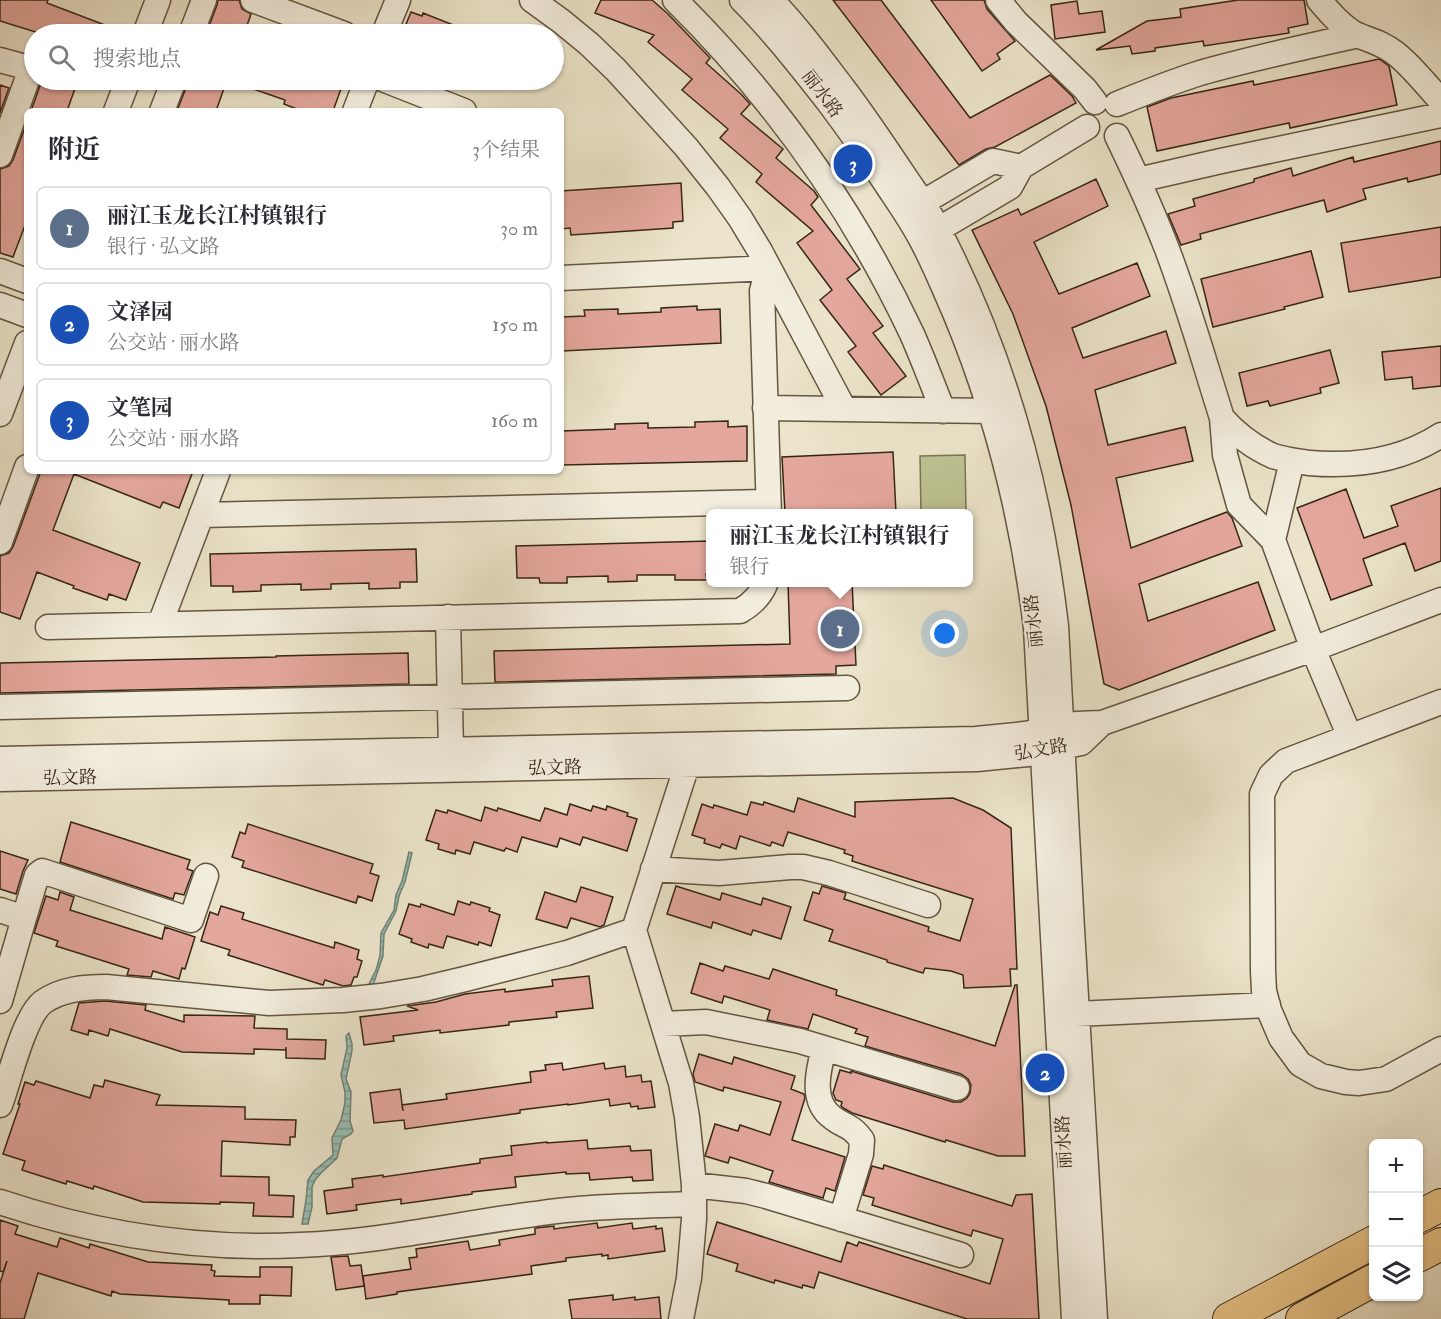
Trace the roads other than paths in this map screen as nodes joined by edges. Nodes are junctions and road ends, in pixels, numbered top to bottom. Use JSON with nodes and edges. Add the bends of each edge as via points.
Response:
{"nodes":[{"id":1,"x":158,"y":0,"type":"edge"},
{"id":2,"x":204,"y":0,"type":"edge"},
{"id":3,"x":253,"y":0,"type":"edge"},
{"id":4,"x":398,"y":0,"type":"edge"},
{"id":5,"x":532,"y":0,"type":"edge"},
{"id":6,"x":675,"y":0,"type":"edge"},
{"id":7,"x":742,"y":0,"type":"edge"},
{"id":8,"x":771,"y":0,"type":"edge"},
{"id":9,"x":998,"y":0,"type":"edge"},
{"id":10,"x":1319,"y":0,"type":"edge"},
{"id":11,"x":149,"y":24,"type":"edge"},
{"id":12,"x":195,"y":24,"type":"edge"},
{"id":13,"x":317,"y":24,"type":"edge"},
{"id":14,"x":388,"y":24,"type":"edge"},
{"id":15,"x":1358,"y":35,"type":"junction"},
{"id":16,"x":0,"y":60,"type":"edge"},
{"id":17,"x":24,"y":70,"type":"edge"},
{"id":18,"x":24,"y":88,"type":"edge"},
{"id":19,"x":124,"y":90,"type":"edge"},
{"id":20,"x":170,"y":90,"type":"edge"},
{"id":21,"x":364,"y":90,"type":"edge"},
{"id":22,"x":410,"y":90,"type":"edge"},
{"id":23,"x":1441,"y":101,"type":"edge"},
{"id":24,"x":1106,"y":103,"type":"junction"},
{"id":25,"x":117,"y":108,"type":"edge"},
{"id":26,"x":163,"y":108,"type":"edge"},
{"id":27,"x":357,"y":108,"type":"edge"},
{"id":28,"x":456,"y":108,"type":"edge"},
{"id":29,"x":1441,"y":115,"type":"edge"},
{"id":30,"x":1087,"y":127,"type":"junction"},
{"id":31,"x":1117,"y":136,"type":"junction"},
{"id":32,"x":0,"y":154,"type":"edge"},
{"id":33,"x":1021,"y":167,"type":"junction"},
{"id":34,"x":1138,"y":180,"type":"junction"},
{"id":35,"x":922,"y":203,"type":"junction"},
{"id":36,"x":939,"y":230,"type":"junction"},
{"id":37,"x":768,"y":268,"type":"junction"},
{"id":38,"x":0,"y":271,"type":"edge"},
{"id":39,"x":564,"y":278,"type":"edge"},
{"id":40,"x":24,"y":280,"type":"edge"},
{"id":41,"x":0,"y":305,"type":"edge"},
{"id":42,"x":24,"y":314,"type":"edge"},
{"id":43,"x":24,"y":352,"type":"edge"},
{"id":44,"x":765,"y":408,"type":"junction"},
{"id":45,"x":844,"y":410,"type":"junction"},
{"id":46,"x":943,"y":411,"type":"junction"},
{"id":47,"x":991,"y":411,"type":"junction"},
{"id":48,"x":0,"y":414,"type":"edge"},
{"id":49,"x":1222,"y":418,"type":"junction"},
{"id":50,"x":1441,"y":435,"type":"edge"},
{"id":51,"x":1292,"y":461,"type":"junction"},
{"id":52,"x":24,"y":474,"type":"edge"},
{"id":53,"x":217,"y":474,"type":"edge"},
{"id":54,"x":768,"y":508,"type":"edge"},
{"id":55,"x":201,"y":516,"type":"junction"},
{"id":56,"x":1273,"y":540,"type":"junction"},
{"id":57,"x":0,"y":542,"type":"edge"},
{"id":58,"x":764,"y":587,"type":"edge"},
{"id":59,"x":1441,"y":600,"type":"edge"},
{"id":60,"x":448,"y":617,"type":"junction"},
{"id":61,"x":160,"y":624,"type":"junction"},
{"id":62,"x":48,"y":627,"type":"dead end"},
{"id":63,"x":1314,"y":649,"type":"junction"},
{"id":64,"x":847,"y":688,"type":"dead end"},
{"id":65,"x":450,"y":697,"type":"junction"},
{"id":66,"x":1441,"y":702,"type":"edge"},
{"id":67,"x":0,"y":707,"type":"edge"},
{"id":68,"x":1350,"y":737,"type":"junction"},
{"id":69,"x":1052,"y":739,"type":"junction"},
{"id":70,"x":451,"y":750,"type":"junction"},
{"id":71,"x":0,"y":759,"type":"edge"},
{"id":72,"x":687,"y":765,"type":"junction"},
{"id":73,"x":0,"y":779,"type":"edge"},
{"id":74,"x":653,"y":869,"type":"junction"},
{"id":75,"x":206,"y":876,"type":"dead end"},
{"id":76,"x":928,"y":905,"type":"dead end"},
{"id":77,"x":0,"y":910,"type":"edge"},
{"id":78,"x":24,"y":918,"type":"junction"},
{"id":79,"x":634,"y":930,"type":"junction"},
{"id":80,"x":0,"y":1001,"type":"edge"},
{"id":81,"x":1268,"y":1005,"type":"junction"},
{"id":82,"x":0,"y":1011,"type":"edge"},
{"id":83,"x":1076,"y":1014,"type":"junction"},
{"id":84,"x":30,"y":1020,"type":"junction"},
{"id":85,"x":663,"y":1024,"type":"junction"},
{"id":86,"x":824,"y":1048,"type":"junction"},
{"id":87,"x":1441,"y":1049,"type":"edge"},
{"id":88,"x":957,"y":1088,"type":"dead end"},
{"id":89,"x":2,"y":1096,"type":"edge"},
{"id":90,"x":694,"y":1194,"type":"junction"},
{"id":91,"x":0,"y":1202,"type":"edge"},
{"id":92,"x":1441,"y":1205,"type":"edge"},
{"id":93,"x":1423,"y":1215,"type":"edge"},
{"id":94,"x":841,"y":1219,"type":"junction"},
{"id":95,"x":1441,"y":1244,"type":"edge"},
{"id":96,"x":1369,"y":1245,"type":"edge"},
{"id":97,"x":1423,"y":1254,"type":"edge"},
{"id":98,"x":961,"y":1255,"type":"dead end"},
{"id":99,"x":1369,"y":1283,"type":"edge"},
{"id":100,"x":681,"y":1319,"type":"edge"},
{"id":101,"x":1074,"y":1319,"type":"edge"},
{"id":102,"x":1095,"y":1319,"type":"edge"},
{"id":103,"x":1229,"y":1319,"type":"edge"},
{"id":104,"x":1302,"y":1319,"type":"edge"}],
"edges":[{"from":1,"to":11,"type":"street"},
{"from":2,"to":12,"type":"street"},
{"from":3,"to":13,"type":"street"},
{"from":4,"to":14,"type":"street"},
{"from":5,"to":37,"type":"street","via":[[589,44],[651,107],[718,187]]},
{"from":6,"to":46,"type":"street","via":[[757,89],[835,194],[913,336]]},
{"from":7,"to":47,"type":"street","name":"丽水路","via":[[761,18],[839,116],[921,239],[968,343]]},
{"from":8,"to":35,"type":"street","name":"丽水路","via":[[855,104]]},
{"from":9,"to":24,"type":"street","via":[[1085,89]]},
{"from":10,"to":15,"type":"street","via":[[1339,22]]},
{"from":15,"to":23,"type":"street","via":[[1398,55]]},
{"from":15,"to":24,"type":"street","via":[[1232,64]]},
{"from":16,"to":17,"type":"street"},
{"from":18,"to":32,"type":"street"},
{"from":19,"to":25,"type":"street"},
{"from":20,"to":26,"type":"street"},
{"from":21,"to":27,"type":"street"},
{"from":22,"to":28,"type":"street"},
{"from":24,"to":30,"type":"street","via":[[1089,108]]},
{"from":24,"to":31,"type":"street","via":[[1122,109],[1125,116],[1123,130]]},
{"from":29,"to":34,"type":"street"},
{"from":30,"to":31,"type":"street","via":[[1102,139]]},
{"from":30,"to":33,"type":"street"},
{"from":31,"to":34,"type":"street"},
{"from":33,"to":35,"type":"street","via":[[993,161]]},
{"from":33,"to":36,"type":"street","via":[[1010,187]]},
{"from":34,"to":49,"type":"street","via":[[1180,285]]},
{"from":35,"to":36,"type":"street","name":"丽水路"},
{"from":36,"to":69,"type":"street","name":"丽水路","via":[[986,336],[1012,410],[1032,487],[1057,636]]},
{"from":37,"to":39,"type":"street"},
{"from":37,"to":44,"type":"street","via":[[762,291]]},
{"from":37,"to":45,"type":"street"},
{"from":38,"to":40,"type":"street"},
{"from":41,"to":42,"type":"street"},
{"from":43,"to":48,"type":"street"},
{"from":44,"to":45,"type":"street"},
{"from":44,"to":54,"type":"street"},
{"from":45,"to":46,"type":"street"},
{"from":46,"to":47,"type":"street"},
{"from":47,"to":69,"type":"street","name":"丽水路","via":[[1013,491]]},
{"from":49,"to":51,"type":"street","via":[[1252,445]]},
{"from":49,"to":56,"type":"street","via":[[1225,455],[1239,505]]},
{"from":50,"to":51,"type":"street","via":[[1419,448],[1382,460],[1334,465]]},
{"from":51,"to":56,"type":"street"},
{"from":52,"to":57,"type":"street"},
{"from":53,"to":55,"type":"street"},
{"from":54,"to":55,"type":"street"},
{"from":55,"to":61,"type":"street"},
{"from":56,"to":63,"type":"street"},
{"from":58,"to":60,"type":"street","via":[[740,611]]},
{"from":59,"to":63,"type":"street","name":"弘文路"},
{"from":60,"to":61,"type":"street"},
{"from":60,"to":65,"type":"street"},
{"from":61,"to":62,"type":"street"},
{"from":63,"to":68,"type":"street"},
{"from":63,"to":69,"type":"street","name":"弘文路","via":[[1102,723],[1076,724]]},
{"from":64,"to":65,"type":"street"},
{"from":65,"to":67,"type":"street"},
{"from":65,"to":70,"type":"street"},
{"from":66,"to":68,"type":"street"},
{"from":68,"to":81,"type":"street","via":[[1286,762],[1271,775],[1262,794],[1263,971]]},
{"from":69,"to":70,"type":"street","name":"弘文路","via":[[1009,736]]},
{"from":69,"to":72,"type":"street","name":"弘文路","via":[[1002,757],[977,759]]},
{"from":69,"to":83,"type":"street","name":"丽水路"},
{"from":69,"to":101,"type":"street","name":"丽水路","via":[[1052,930]]},
{"from":70,"to":71,"type":"street","name":"弘文路"},
{"from":72,"to":73,"type":"street","name":"弘文路"},
{"from":72,"to":74,"type":"street"},
{"from":74,"to":76,"type":"street","via":[[719,873],[803,867]]},
{"from":74,"to":79,"type":"street"},
{"from":75,"to":78,"type":"street","via":[[191,920],[42,871],[37,874]]},
{"from":77,"to":78,"type":"street"},
{"from":78,"to":80,"type":"street"},
{"from":79,"to":84,"type":"street","via":[[567,953],[381,996],[269,1004],[88,987],[41,1003]]},
{"from":79,"to":85,"type":"street"},
{"from":81,"to":83,"type":"street"},
{"from":81,"to":87,"type":"street","via":[[1281,1038],[1300,1064],[1321,1076],[1359,1083],[1386,1079]]},
{"from":82,"to":84,"type":"street"},
{"from":83,"to":102,"type":"street","name":"丽水路"},
{"from":84,"to":89,"type":"street"},
{"from":85,"to":86,"type":"street","via":[[706,1022]]},
{"from":85,"to":90,"type":"street","via":[[681,1083]]},
{"from":86,"to":88,"type":"street"},
{"from":86,"to":94,"type":"street","via":[[817,1090],[820,1103],[833,1119],[851,1127],[862,1140]]},
{"from":90,"to":91,"type":"street","via":[[339,1243],[260,1246],[139,1236]]},
{"from":90,"to":94,"type":"street","via":[[746,1191]]},
{"from":90,"to":100,"type":"street","via":[[691,1259]]},
{"from":92,"to":93,"type":"main road"},
{"from":94,"to":98,"type":"street"},
{"from":95,"to":97,"type":"main road"},
{"from":96,"to":103,"type":"main road"},
{"from":99,"to":104,"type":"main road"}]}
